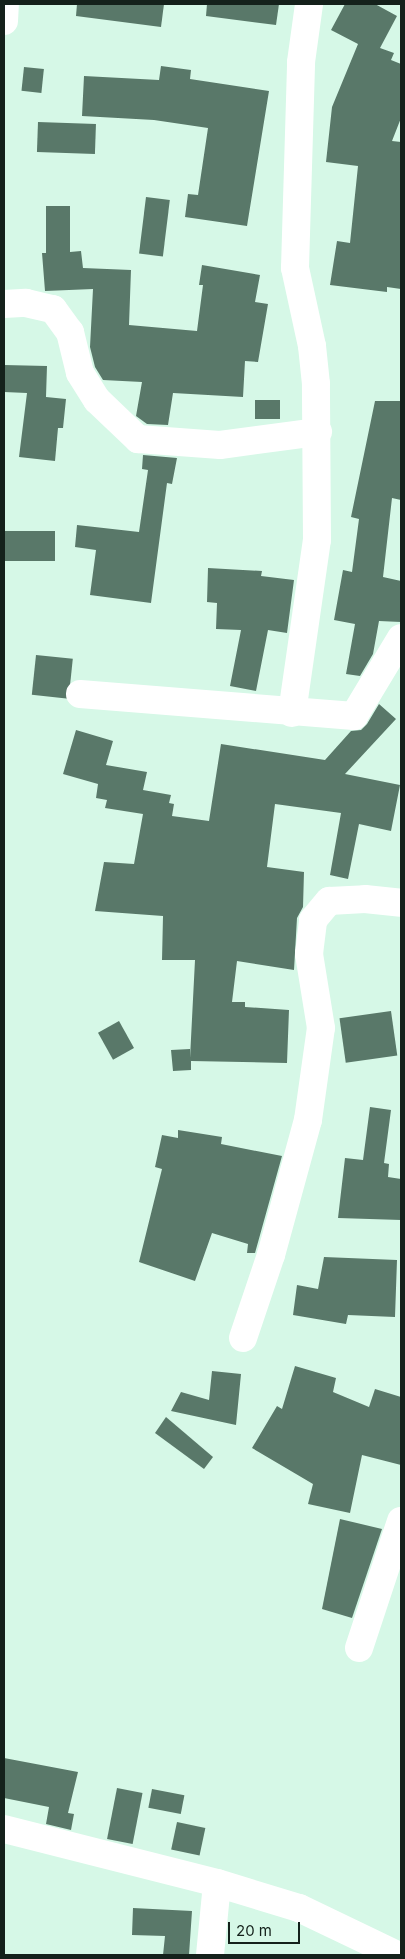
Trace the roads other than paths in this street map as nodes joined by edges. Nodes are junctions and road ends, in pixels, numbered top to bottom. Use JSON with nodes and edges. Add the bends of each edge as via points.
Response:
{"nodes":[{"id":1,"x":5,"y":4,"type":"edge"},
{"id":2,"x":309,"y":4,"type":"edge"},
{"id":3,"x":4,"y":21,"type":"edge"},
{"id":4,"x":4,"y":304,"type":"edge"},
{"id":5,"x":318,"y":432,"type":"junction"},
{"id":6,"x":401,"y":638,"type":"edge"},
{"id":7,"x":80,"y":694,"type":"dead end"},
{"id":8,"x":292,"y":713,"type":"junction"},
{"id":9,"x":401,"y":903,"type":"edge"},
{"id":10,"x":243,"y":1338,"type":"dead end"},
{"id":11,"x":401,"y":1521,"type":"edge"},
{"id":12,"x":358,"y":1648,"type":"dead end"},
{"id":13,"x":4,"y":1830,"type":"edge"},
{"id":14,"x":218,"y":1883,"type":"junction"},
{"id":15,"x":210,"y":1955,"type":"edge"},
{"id":16,"x":398,"y":1955,"type":"edge"}],
"edges":[{"from":1,"to":3,"type":"street"},
{"from":2,"to":5,"type":"street","via":[[301,62],[296,268],[312,346]]},
{"from":4,"to":5,"type":"street","via":[[26,303],[53,309],[70,332],[80,373],[97,400],[138,439],[220,445]]},
{"from":5,"to":8,"type":"street","via":[[317,540]]},
{"from":6,"to":8,"type":"street","via":[[354,716]]},
{"from":7,"to":8,"type":"street"},
{"from":9,"to":10,"type":"street","via":[[365,899],[329,901],[313,920],[309,954],[321,1028],[308,1120],[271,1255]]},
{"from":11,"to":12,"type":"street"},
{"from":13,"to":14,"type":"street"},
{"from":14,"to":15,"type":"street"},
{"from":14,"to":16,"type":"street","via":[[299,1908]]}]}
